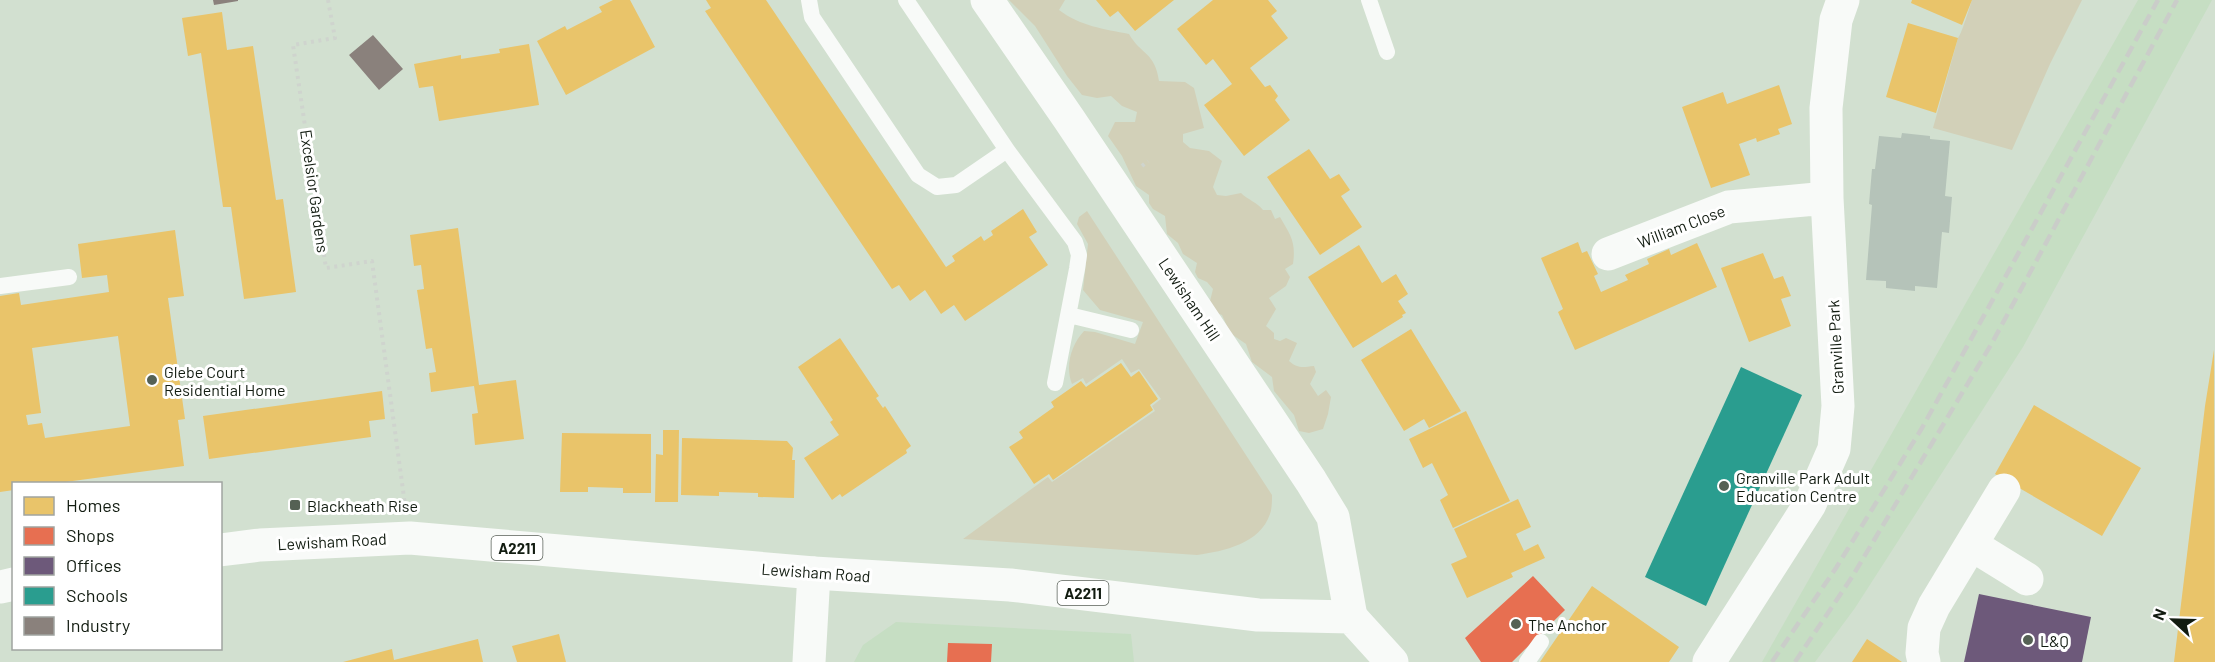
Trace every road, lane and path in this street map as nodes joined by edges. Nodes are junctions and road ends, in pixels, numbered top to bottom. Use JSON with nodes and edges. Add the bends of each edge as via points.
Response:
{"nodes":[{"id":1,"x":328,"y":0,"type":"edge"},
{"id":2,"x":808,"y":0,"type":"edge"},
{"id":3,"x":906,"y":0,"type":"edge"},
{"id":4,"x":987,"y":0,"type":"edge"},
{"id":5,"x":1370,"y":0,"type":"edge"},
{"id":6,"x":1843,"y":0,"type":"edge"},
{"id":7,"x":1386,"y":52,"type":"dead end"},
{"id":8,"x":1007,"y":150,"type":"junction"},
{"id":9,"x":1827,"y":198,"type":"junction"},
{"id":10,"x":1608,"y":254,"type":"dead end"},
{"id":11,"x":69,"y":277,"type":"dead end"},
{"id":12,"x":0,"y":286,"type":"edge"},
{"id":13,"x":1069,"y":315,"type":"junction"},
{"id":14,"x":1131,"y":330,"type":"dead end"},
{"id":15,"x":1055,"y":383,"type":"dead end"},
{"id":16,"x":2004,"y":490,"type":"dead end"},
{"id":17,"x":406,"y":508,"type":"dead end"},
{"id":18,"x":1972,"y":545,"type":"junction"},
{"id":19,"x":222,"y":550,"type":"edge"},
{"id":20,"x":814,"y":573,"type":"junction"},
{"id":21,"x":2027,"y":579,"type":"dead end"},
{"id":22,"x":1351,"y":617,"type":"junction"},
{"id":23,"x":1541,"y":642,"type":"dead end"},
{"id":24,"x":809,"y":662,"type":"edge"},
{"id":25,"x":1392,"y":662,"type":"edge"},
{"id":26,"x":1527,"y":662,"type":"edge"},
{"id":27,"x":1709,"y":662,"type":"edge"},
{"id":28,"x":1924,"y":662,"type":"edge"}],
"edges":[{"from":1,"to":17,"type":"path","name":"Excelsior Gardens","via":[[335,38],[293,45],[326,267],[372,261]]},
{"from":2,"to":8,"type":"lane","via":[[812,17],[918,175],[937,187],[956,185]]},
{"from":3,"to":8,"type":"lane"},
{"from":4,"to":22,"type":"street","name":"Lewisham Hill","via":[[1333,517]]},
{"from":5,"to":7,"type":"lane"},
{"from":6,"to":9,"type":"street","name":"Granville Park","via":[[1836,20],[1826,108]]},
{"from":8,"to":13,"type":"lane","via":[[1075,242],[1079,255]]},
{"from":9,"to":10,"type":"street","name":"William Close","via":[[1729,207]]},
{"from":9,"to":27,"type":"street","name":"Granville Park","via":[[1838,406],[1834,449],[1810,504]]},
{"from":11,"to":12,"type":"lane"},
{"from":13,"to":14,"type":"lane"},
{"from":13,"to":15,"type":"lane"},
{"from":16,"to":18,"type":"street"},
{"from":18,"to":21,"type":"street"},
{"from":18,"to":28,"type":"street","via":[[1924,628]]},
{"from":19,"to":20,"type":"street","name":"Lewisham Road","number":"A2211","via":[[410,538]]},
{"from":20,"to":22,"type":"street","name":"Lewisham Road","number":"A2211","via":[[1010,585],[1258,615]]},
{"from":20,"to":24,"type":"street"},
{"from":22,"to":25,"type":"street"},
{"from":23,"to":26,"type":"lane"}]}
